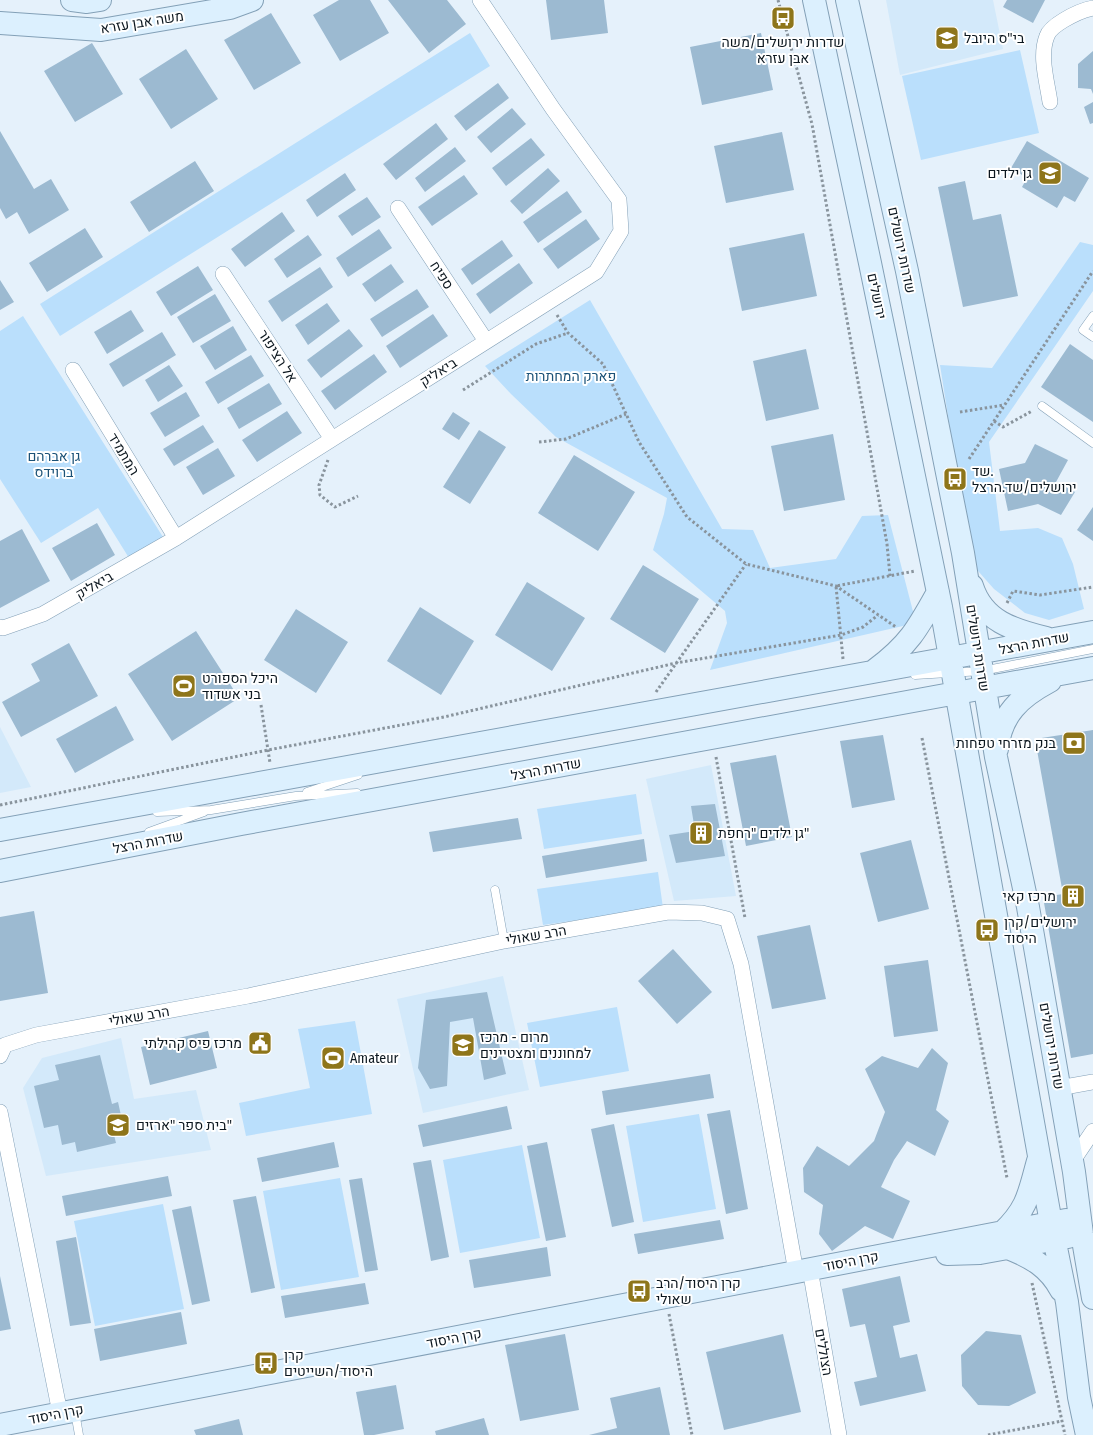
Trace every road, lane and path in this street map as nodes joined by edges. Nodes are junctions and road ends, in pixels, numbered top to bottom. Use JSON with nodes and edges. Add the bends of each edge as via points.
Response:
{"nodes":[{"id":1,"x":72,"y":0,"type":"edge"},
{"id":2,"x":100,"y":0,"type":"edge"},
{"id":3,"x":252,"y":0,"type":"edge"},
{"id":4,"x":480,"y":0,"type":"edge"},
{"id":5,"x":778,"y":0,"type":"edge"},
{"id":6,"x":814,"y":0,"type":"edge"},
{"id":7,"x":847,"y":0,"type":"edge"},
{"id":8,"x":1093,"y":8,"type":"edge"},
{"id":9,"x":0,"y":23,"type":"edge"},
{"id":10,"x":1050,"y":102,"type":"dead end"},
{"id":11,"x":398,"y":208,"type":"dead end"},
{"id":12,"x":1093,"y":270,"type":"edge"},
{"id":13,"x":223,"y":274,"type":"dead end"},
{"id":14,"x":549,"y":302,"type":"junction"},
{"id":15,"x":1093,"y":316,"type":"edge"},
{"id":16,"x":568,"y":334,"type":"junction"},
{"id":17,"x":1093,"y":337,"type":"edge"},
{"id":18,"x":486,"y":342,"type":"junction"},
{"id":19,"x":73,"y":370,"type":"dead end"},
{"id":20,"x":463,"y":390,"type":"dead end"},
{"id":21,"x":1005,"y":405,"type":"junction"},
{"id":22,"x":1042,"y":406,"type":"joint"},
{"id":23,"x":960,"y":412,"type":"dead end"},
{"id":24,"x":626,"y":414,"type":"junction"},
{"id":25,"x":994,"y":421,"type":"junction"},
{"id":26,"x":329,"y":441,"type":"junction"},
{"id":27,"x":540,"y":442,"type":"dead end"},
{"id":28,"x":1093,"y":443,"type":"edge"},
{"id":29,"x":970,"y":459,"type":"dead end"},
{"id":30,"x":358,"y":496,"type":"dead end"},
{"id":31,"x":176,"y":538,"type":"junction"},
{"id":32,"x":963,"y":553,"type":"junction"},
{"id":33,"x":746,"y":564,"type":"junction"},
{"id":34,"x":933,"y":568,"type":"junction"},
{"id":35,"x":890,"y":576,"type":"junction"},
{"id":36,"x":836,"y":586,"type":"junction"},
{"id":37,"x":1093,"y":587,"type":"edge"},
{"id":38,"x":1013,"y":591,"type":"dead end"},
{"id":39,"x":938,"y":592,"type":"junction"},
{"id":40,"x":878,"y":615,"type":"junction"},
{"id":41,"x":0,"y":627,"type":"edge"},
{"id":42,"x":1093,"y":632,"type":"edge"},
{"id":43,"x":841,"y":635,"type":"junction"},
{"id":44,"x":911,"y":638,"type":"junction"},
{"id":45,"x":1051,"y":640,"type":"junction"},
{"id":46,"x":1093,"y":649,"type":"edge"},
{"id":47,"x":676,"y":664,"type":"junction"},
{"id":48,"x":1093,"y":668,"type":"edge"},
{"id":49,"x":982,"y":671,"type":"junction"},
{"id":50,"x":1065,"y":674,"type":"junction"},
{"id":51,"x":906,"y":676,"type":"dead end"},
{"id":52,"x":861,"y":677,"type":"junction"},
{"id":53,"x":952,"y":679,"type":"junction"},
{"id":54,"x":260,"y":705,"type":"dead end"},
{"id":55,"x":814,"y":710,"type":"dead end"},
{"id":56,"x":652,"y":712,"type":"junction"},
{"id":57,"x":922,"y":738,"type":"dead end"},
{"id":58,"x":680,"y":744,"type":"junction"},
{"id":59,"x":268,"y":750,"type":"junction"},
{"id":60,"x":428,"y":752,"type":"junction"},
{"id":61,"x":996,"y":757,"type":"junction"},
{"id":62,"x":719,"y":770,"type":"dead end"},
{"id":63,"x":372,"y":771,"type":"dead end"},
{"id":64,"x":362,"y":774,"type":"dead end"},
{"id":65,"x":273,"y":780,"type":"junction"},
{"id":66,"x":437,"y":789,"type":"junction"},
{"id":67,"x":362,"y":792,"type":"dead end"},
{"id":68,"x":371,"y":792,"type":"dead end"},
{"id":69,"x":296,"y":796,"type":"junction"},
{"id":70,"x":0,"y":805,"type":"edge"},
{"id":71,"x":211,"y":810,"type":"junction"},
{"id":72,"x":80,"y":815,"type":"junction"},
{"id":73,"x":0,"y":830,"type":"edge"},
{"id":74,"x":90,"y":853,"type":"junction"},
{"id":75,"x":0,"y":871,"type":"edge"},
{"id":76,"x":494,"y":890,"type":"dead end"},
{"id":77,"x":745,"y":918,"type":"dead end"},
{"id":78,"x":504,"y":941,"type":"junction"},
{"id":79,"x":0,"y":1056,"type":"edge"},
{"id":80,"x":1093,"y":1082,"type":"edge"},
{"id":81,"x":1059,"y":1088,"type":"junction"},
{"id":82,"x":0,"y":1112,"type":"edge"},
{"id":83,"x":1093,"y":1131,"type":"edge"},
{"id":84,"x":1039,"y":1158,"type":"junction"},
{"id":85,"x":1073,"y":1167,"type":"junction"},
{"id":86,"x":1007,"y":1178,"type":"dead end"},
{"id":87,"x":1093,"y":1188,"type":"edge"},
{"id":88,"x":1087,"y":1225,"type":"edge"},
{"id":89,"x":1052,"y":1231,"type":"junction"},
{"id":90,"x":1006,"y":1240,"type":"junction"},
{"id":91,"x":1038,"y":1262,"type":"junction"},
{"id":92,"x":803,"y":1270,"type":"junction"},
{"id":93,"x":666,"y":1297,"type":"junction"},
{"id":94,"x":1093,"y":1298,"type":"edge"},
{"id":95,"x":1067,"y":1302,"type":"junction"},
{"id":96,"x":67,"y":1412,"type":"junction"},
{"id":97,"x":1062,"y":1421,"type":"junction"},
{"id":98,"x":0,"y":1425,"type":"edge"},
{"id":99,"x":79,"y":1435,"type":"edge"},
{"id":100,"x":692,"y":1435,"type":"edge"},
{"id":101,"x":839,"y":1435,"type":"edge"},
{"id":102,"x":988,"y":1435,"type":"edge"},
{"id":103,"x":1065,"y":1435,"type":"edge"},
{"id":104,"x":1087,"y":1435,"type":"edge"}],
"edges":[{"from":1,"to":2,"type":"main road","name":"משה אבן עזרא"},
{"from":3,"to":9,"type":"main road","name":"משה אבן עזרא","via":[[230,8],[101,30]]},
{"from":4,"to":14,"type":"street","name":"ביאליק","via":[[619,200],[621,231],[596,272]]},
{"from":5,"to":35,"type":"path","via":[[812,124]]},
{"from":6,"to":34,"type":"main road","name":"ירושלים"},
{"from":7,"to":32,"type":"main road","name":"שדרות ירושלים","via":[[909,281]]},
{"from":8,"to":10,"type":"street","via":[[1060,22],[1047,34],[1044,68]]},
{"from":11,"to":18,"type":"street","name":"ספיח"},
{"from":12,"to":21,"type":"path"},
{"from":13,"to":26,"type":"street","name":"אל הציפור"},
{"from":14,"to":16,"type":"path"},
{"from":14,"to":18,"type":"street","name":"ביאליק"},
{"from":15,"to":17,"type":"lane","via":[[1084,330]]},
{"from":16,"to":20,"type":"path","via":[[536,344]]},
{"from":16,"to":24,"type":"path","via":[[603,364]]},
{"from":18,"to":26,"type":"street","name":"ביאליק"},
{"from":19,"to":31,"type":"street","name":"המתמיד"},
{"from":21,"to":23,"type":"path"},
{"from":21,"to":25,"type":"path"},
{"from":22,"to":25,"type":"path","via":[[1002,427]]},
{"from":22,"to":28,"type":"lane"},
{"from":24,"to":27,"type":"path","via":[[566,439]]},
{"from":24,"to":33,"type":"path","via":[[639,442],[687,517]]},
{"from":25,"to":29,"type":"path"},
{"from":26,"to":30,"type":"path","via":[[330,456],[319,485],[320,495],[334,507]]},
{"from":26,"to":31,"type":"street","name":"ביאליק"},
{"from":31,"to":41,"type":"street","name":"ביאליק","via":[[43,614]]},
{"from":32,"to":45,"type":"main road","via":[[975,594],[986,611],[1016,631]]},
{"from":32,"to":49,"type":"main road","name":"שדרות ירושלים"},
{"from":33,"to":36,"type":"path"},
{"from":33,"to":47,"type":"path"},
{"from":34,"to":35,"type":"path"},
{"from":34,"to":39,"type":"main road","name":"ירושלים"},
{"from":35,"to":36,"type":"path"},
{"from":36,"to":40,"type":"path"},
{"from":36,"to":43,"type":"path"},
{"from":37,"to":38,"type":"path","via":[[1040,595]]},
{"from":39,"to":44,"type":"main road"},
{"from":39,"to":53,"type":"main road","name":"שדרות ירושלים"},
{"from":40,"to":43,"type":"path","via":[[863,627]]},
{"from":40,"to":44,"type":"path"},
{"from":42,"to":45,"type":"main road","name":"שדרות הרצל"},
{"from":43,"to":47,"type":"path"},
{"from":43,"to":52,"type":"path"},
{"from":44,"to":52,"type":"main road","via":[[894,656]]},
{"from":45,"to":49,"type":"main road","name":"שדרות הרצל"},
{"from":46,"to":49,"type":"lane"},
{"from":47,"to":56,"type":"path"},
{"from":47,"to":59,"type":"path","via":[[444,717]]},
{"from":48,"to":50,"type":"main road","name":"שדרות הרצל"},
{"from":49,"to":50,"type":"main road","name":"שדרות הרצל"},
{"from":49,"to":53,"type":"main road","name":"שדרות הרצל"},
{"from":49,"to":53,"type":"main road","name":"שדרות הרצל"},
{"from":49,"to":61,"type":"main road","name":"שדרות ירושלים"},
{"from":50,"to":61,"type":"main road","via":[[1033,690],[1012,708],[1002,729]]},
{"from":51,"to":53,"type":"lane"},
{"from":52,"to":53,"type":"main road","name":"שדרות הרצל"},
{"from":52,"to":56,"type":"main road","name":"שדרות הרצל"},
{"from":53,"to":58,"type":"main road","name":"שדרות הרצל"},
{"from":53,"to":84,"type":"main road","name":"שדרות ירושלים"},
{"from":54,"to":59,"type":"path"},
{"from":55,"to":58,"type":"lane"},
{"from":56,"to":60,"type":"main road","name":"שדרות הרצל"},
{"from":57,"to":86,"type":"path"},
{"from":58,"to":66,"type":"main road","name":"שדרות הרצל"},
{"from":59,"to":65,"type":"path"},
{"from":59,"to":70,"type":"path"},
{"from":60,"to":63,"type":"lane"},
{"from":60,"to":65,"type":"main road","name":"שדרות הרצל"},
{"from":61,"to":81,"type":"main road","name":"שדרות ירושלים","via":[[1028,907]]},
{"from":62,"to":77,"type":"path"},
{"from":64,"to":69,"type":"lane"},
{"from":65,"to":72,"type":"main road","name":"שדרות הרצל"},
{"from":66,"to":68,"type":"lane"},
{"from":66,"to":74,"type":"main road","name":"שדרות הרצל"},
{"from":67,"to":69,"type":"lane"},
{"from":69,"to":71,"type":"lane"},
{"from":71,"to":72,"type":"lane"},
{"from":71,"to":74,"type":"lane"},
{"from":72,"to":73,"type":"main road","name":"שדרות הרצל"},
{"from":74,"to":75,"type":"main road","name":"שדרות הרצל"},
{"from":76,"to":78,"type":"lane"},
{"from":78,"to":79,"type":"street","name":"הרב שאולי","via":[[248,996],[36,1035],[5,1045]]},
{"from":78,"to":92,"type":"street","name":"הרב שאולי","via":[[668,912],[702,912],[727,919],[741,964]]},
{"from":80,"to":81,"type":"street"},
{"from":81,"to":85,"type":"main road","name":"שדרות ירושלים"},
{"from":82,"to":96,"type":"street"},
{"from":83,"to":85,"type":"street"},
{"from":84,"to":89,"type":"main road","name":"שדרות ירושלים"},
{"from":84,"to":90,"type":"main road","via":[[1026,1203]]},
{"from":85,"to":87,"type":"main road"},
{"from":85,"to":88,"type":"main road","name":"שדרות ירושלים"},
{"from":88,"to":89,"type":"main road","name":"קרן היסוד"},
{"from":88,"to":94,"type":"main road","name":"שדרות ירושלים"},
{"from":89,"to":90,"type":"main road","name":"קרן היסוד"},
{"from":89,"to":95,"type":"main road","name":"שדרות ירושלים"},
{"from":90,"to":91,"type":"main road"},
{"from":90,"to":92,"type":"main road","name":"קרן היסוד","via":[[908,1250]]},
{"from":91,"to":95,"type":"main road","via":[[1050,1274]]},
{"from":91,"to":97,"type":"path","via":[[1031,1276]]},
{"from":92,"to":93,"type":"main road","name":"קרן היסוד"},
{"from":92,"to":101,"type":"street","name":"הצוללים"},
{"from":93,"to":96,"type":"main road","name":"קרן היסוד"},
{"from":93,"to":100,"type":"path"},
{"from":95,"to":104,"type":"main road","name":"שדרות ירושלים"},
{"from":96,"to":98,"type":"main road","name":"קרן היסוד"},
{"from":96,"to":99,"type":"lane"},
{"from":97,"to":102,"type":"path"},
{"from":97,"to":103,"type":"path"}]}
